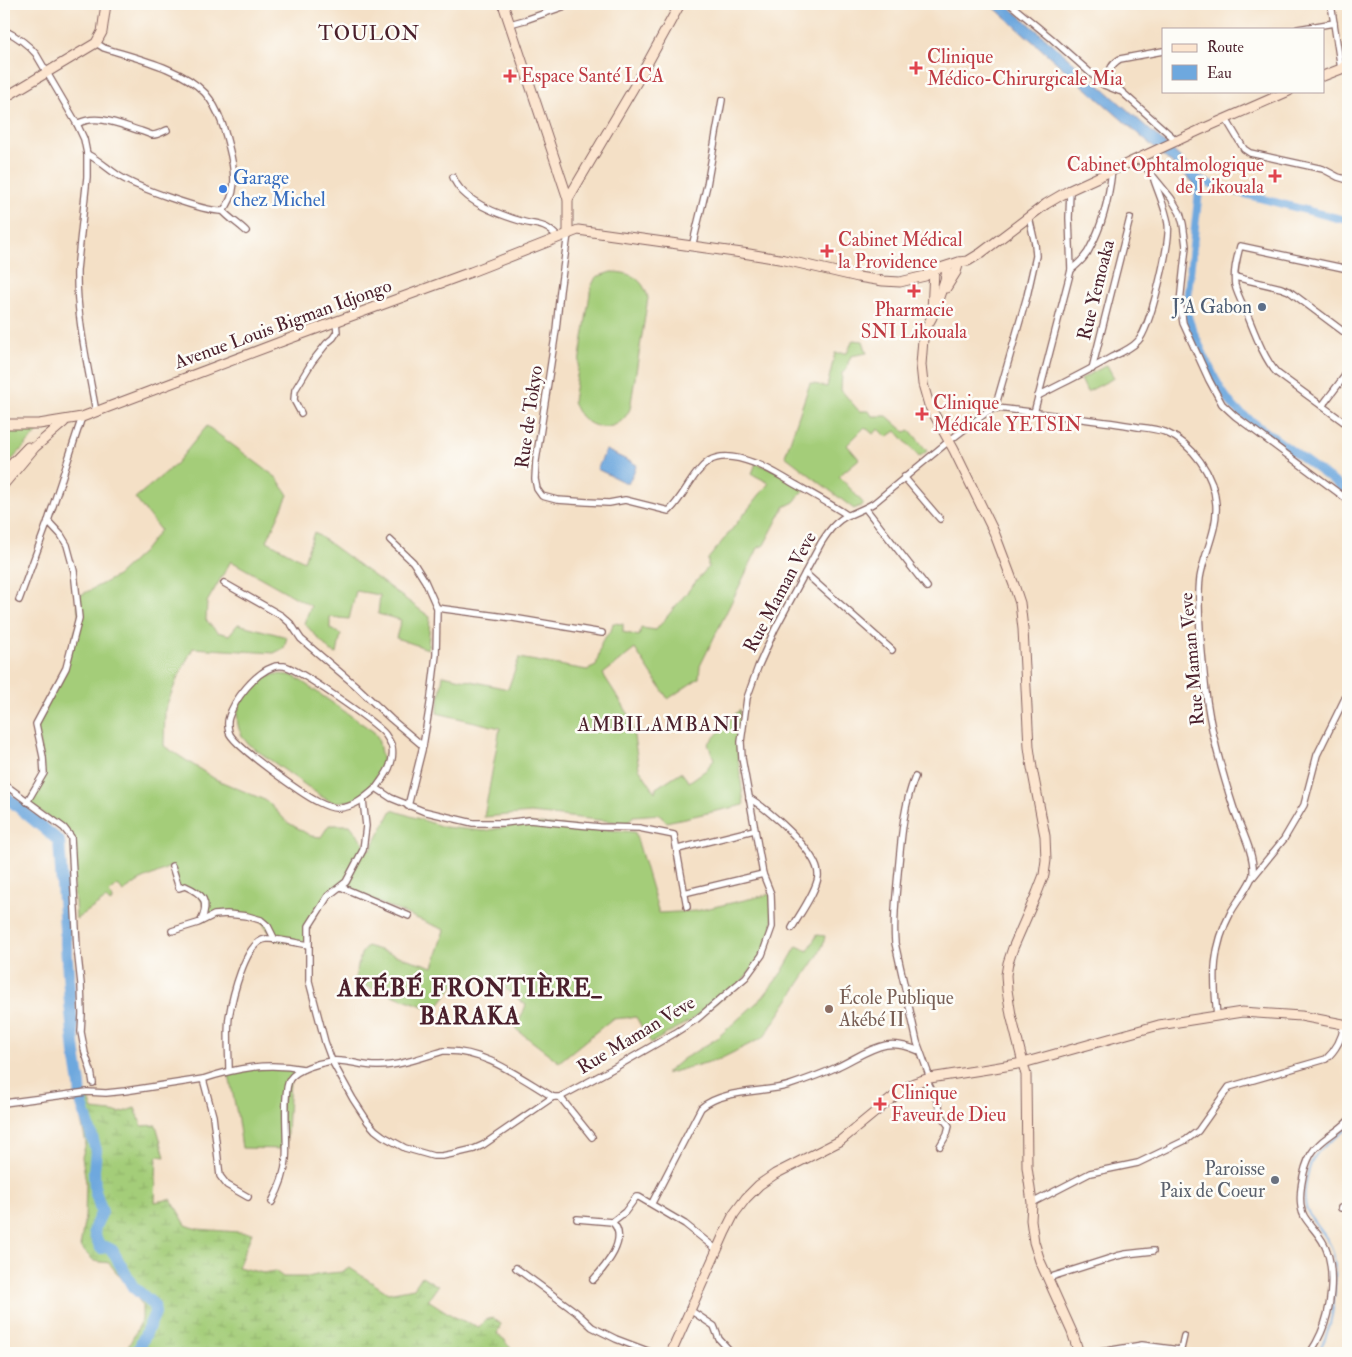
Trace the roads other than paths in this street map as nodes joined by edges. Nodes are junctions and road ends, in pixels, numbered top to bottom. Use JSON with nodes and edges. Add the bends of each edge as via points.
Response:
{"nodes":[{"id":1,"x":106,"y":4,"type":"edge"},
{"id":2,"x":503,"y":4,"type":"edge"},
{"id":3,"x":570,"y":4,"type":"edge"},
{"id":4,"x":680,"y":4,"type":"edge"},
{"id":5,"x":1010,"y":4,"type":"edge"},
{"id":6,"x":1331,"y":4,"type":"edge"},
{"id":7,"x":1334,"y":23,"type":"junction"},
{"id":8,"x":510,"y":24,"type":"junction"},
{"id":9,"x":1304,"y":28,"type":"edge"},
{"id":10,"x":4,"y":30,"type":"edge"},
{"id":11,"x":96,"y":43,"type":"junction"},
{"id":12,"x":1162,"y":51,"type":"edge"},
{"id":13,"x":1346,"y":65,"type":"edge"},
{"id":14,"x":48,"y":73,"type":"junction"},
{"id":15,"x":1324,"y":76,"type":"edge"},
{"id":16,"x":1121,"y":92,"type":"junction"},
{"id":17,"x":1287,"y":92,"type":"edge"},
{"id":18,"x":4,"y":98,"type":"edge"},
{"id":19,"x":722,"y":100,"type":"dead end"},
{"id":20,"x":1226,"y":118,"type":"junction"},
{"id":21,"x":77,"y":124,"type":"junction"},
{"id":22,"x":167,"y":130,"type":"dead end"},
{"id":23,"x":1174,"y":143,"type":"junction"},
{"id":24,"x":87,"y":154,"type":"junction"},
{"id":25,"x":1139,"y":159,"type":"junction"},
{"id":26,"x":1112,"y":171,"type":"junction"},
{"id":27,"x":453,"y":176,"type":"dead end"},
{"id":28,"x":1153,"y":176,"type":"junction"},
{"id":29,"x":1348,"y":180,"type":"edge"},
{"id":30,"x":1070,"y":190,"type":"junction"},
{"id":31,"x":568,"y":199,"type":"junction"},
{"id":32,"x":224,"y":211,"type":"junction"},
{"id":33,"x":1029,"y":216,"type":"junction"},
{"id":34,"x":1130,"y":218,"type":"dead end"},
{"id":35,"x":246,"y":231,"type":"dead end"},
{"id":36,"x":568,"y":234,"type":"junction"},
{"id":37,"x":559,"y":238,"type":"junction"},
{"id":38,"x":692,"y":247,"type":"junction"},
{"id":39,"x":959,"y":262,"type":"junction"},
{"id":40,"x":948,"y":266,"type":"junction"},
{"id":41,"x":934,"y":270,"type":"junction"},
{"id":42,"x":1072,"y":270,"type":"junction"},
{"id":43,"x":1348,"y":270,"type":"edge"},
{"id":44,"x":925,"y":276,"type":"junction"},
{"id":45,"x":1235,"y":277,"type":"junction"},
{"id":46,"x":936,"y":300,"type":"junction"},
{"id":47,"x":336,"y":322,"type":"junction"},
{"id":48,"x":1348,"y":335,"type":"edge"},
{"id":49,"x":1348,"y":368,"type":"edge"},
{"id":50,"x":1092,"y":369,"type":"junction"},
{"id":51,"x":1038,"y":396,"type":"junction"},
{"id":52,"x":1322,"y":406,"type":"junction"},
{"id":53,"x":996,"y":408,"type":"junction"},
{"id":54,"x":96,"y":412,"type":"junction"},
{"id":55,"x":301,"y":413,"type":"dead end"},
{"id":56,"x":1034,"y":413,"type":"junction"},
{"id":57,"x":82,"y":417,"type":"junction"},
{"id":58,"x":66,"y":421,"type":"junction"},
{"id":59,"x":53,"y":422,"type":"junction"},
{"id":60,"x":4,"y":424,"type":"edge"},
{"id":61,"x":1348,"y":425,"type":"edge"},
{"id":62,"x":949,"y":441,"type":"junction"},
{"id":63,"x":4,"y":472,"type":"edge"},
{"id":64,"x":904,"y":477,"type":"junction"},
{"id":65,"x":4,"y":484,"type":"edge"},
{"id":66,"x":1348,"y":500,"type":"edge"},
{"id":67,"x":866,"y":509,"type":"junction"},
{"id":68,"x":848,"y":515,"type":"junction"},
{"id":69,"x":940,"y":519,"type":"dead end"},
{"id":70,"x":48,"y":521,"type":"junction"},
{"id":71,"x":390,"y":540,"type":"dead end"},
{"id":72,"x":805,"y":573,"type":"junction"},
{"id":73,"x":224,"y":583,"type":"dead end"},
{"id":74,"x":927,"y":587,"type":"dead end"},
{"id":75,"x":19,"y":600,"type":"dead end"},
{"id":76,"x":437,"y":608,"type":"junction"},
{"id":77,"x":602,"y":633,"type":"dead end"},
{"id":78,"x":892,"y":650,"type":"dead end"},
{"id":79,"x":1348,"y":692,"type":"edge"},
{"id":80,"x":423,"y":746,"type":"junction"},
{"id":81,"x":915,"y":778,"type":"dead end"},
{"id":82,"x":4,"y":784,"type":"edge"},
{"id":83,"x":376,"y":788,"type":"junction"},
{"id":84,"x":749,"y":798,"type":"junction"},
{"id":85,"x":363,"y":800,"type":"junction"},
{"id":86,"x":27,"y":802,"type":"junction"},
{"id":87,"x":408,"y":806,"type":"junction"},
{"id":88,"x":754,"y":830,"type":"junction"},
{"id":89,"x":678,"y":849,"type":"junction"},
{"id":90,"x":172,"y":866,"type":"dead end"},
{"id":91,"x":763,"y":874,"type":"junction"},
{"id":92,"x":1253,"y":877,"type":"junction"},
{"id":93,"x":341,"y":887,"type":"junction"},
{"id":94,"x":684,"y":893,"type":"junction"},
{"id":95,"x":687,"y":907,"type":"dead end"},
{"id":96,"x":409,"y":916,"type":"dead end"},
{"id":97,"x":201,"y":921,"type":"junction"},
{"id":98,"x":792,"y":928,"type":"dead end"},
{"id":99,"x":172,"y":932,"type":"dead end"},
{"id":100,"x":275,"y":940,"type":"junction"},
{"id":101,"x":308,"y":945,"type":"junction"},
{"id":102,"x":1217,"y":1016,"type":"junction"},
{"id":103,"x":1346,"y":1025,"type":"edge"},
{"id":104,"x":919,"y":1051,"type":"junction"},
{"id":105,"x":332,"y":1061,"type":"junction"},
{"id":106,"x":1023,"y":1063,"type":"junction"},
{"id":107,"x":303,"y":1069,"type":"junction"},
{"id":108,"x":229,"y":1071,"type":"junction"},
{"id":109,"x":928,"y":1078,"type":"junction"},
{"id":110,"x":202,"y":1079,"type":"junction"},
{"id":111,"x":93,"y":1083,"type":"dead end"},
{"id":112,"x":552,"y":1097,"type":"junction"},
{"id":113,"x":560,"y":1097,"type":"junction"},
{"id":114,"x":4,"y":1104,"type":"edge"},
{"id":115,"x":1348,"y":1121,"type":"edge"},
{"id":116,"x":592,"y":1136,"type":"dead end"},
{"id":117,"x":940,"y":1146,"type":"dead end"},
{"id":118,"x":248,"y":1197,"type":"dead end"},
{"id":119,"x":272,"y":1202,"type":"dead end"},
{"id":120,"x":652,"y":1203,"type":"junction"},
{"id":121,"x":1032,"y":1203,"type":"junction"},
{"id":122,"x":1348,"y":1206,"type":"edge"},
{"id":123,"x":1341,"y":1208,"type":"dead end"},
{"id":124,"x":576,"y":1219,"type":"dead end"},
{"id":125,"x":612,"y":1222,"type":"junction"},
{"id":126,"x":716,"y":1249,"type":"junction"},
{"id":127,"x":1153,"y":1251,"type":"dead end"},
{"id":128,"x":516,"y":1268,"type":"dead end"},
{"id":129,"x":1048,"y":1278,"type":"junction"},
{"id":130,"x":593,"y":1280,"type":"dead end"},
{"id":131,"x":690,"y":1310,"type":"junction"},
{"id":132,"x":1184,"y":1336,"type":"dead end"},
{"id":133,"x":653,"y":1353,"type":"edge"},
{"id":134,"x":671,"y":1353,"type":"edge"},
{"id":135,"x":732,"y":1353,"type":"edge"},
{"id":136,"x":1079,"y":1353,"type":"edge"},
{"id":137,"x":1094,"y":1353,"type":"edge"},
{"id":138,"x":1310,"y":1353,"type":"edge"}],
"edges":[{"from":1,"to":11,"type":"main road","via":[[102,32]]},
{"from":2,"to":8,"type":"main road"},
{"from":3,"to":8,"type":"street"},
{"from":4,"to":31,"type":"main road"},
{"from":5,"to":16,"type":"street","via":[[1104,85]]},
{"from":6,"to":7,"type":"street"},
{"from":7,"to":9,"type":"street"},
{"from":7,"to":13,"type":"street"},
{"from":8,"to":31,"type":"main road"},
{"from":10,"to":14,"type":"street","via":[[30,46]]},
{"from":11,"to":14,"type":"main road"},
{"from":11,"to":32,"type":"street","via":[[173,72],[206,94],[222,123],[233,166],[234,189]]},
{"from":12,"to":16,"type":"street","via":[[1122,58],[1116,62],[1109,71],[1109,78]]},
{"from":13,"to":15,"type":"main road"},
{"from":14,"to":18,"type":"main road"},
{"from":14,"to":21,"type":"street"},
{"from":16,"to":23,"type":"street"},
{"from":17,"to":20,"type":"main road"},
{"from":19,"to":38,"type":"street"},
{"from":20,"to":23,"type":"main road"},
{"from":20,"to":29,"type":"street","via":[[1244,149],[1250,153],[1323,169]]},
{"from":21,"to":22,"type":"street","via":[[94,119],[152,134]]},
{"from":21,"to":24,"type":"street"},
{"from":23,"to":25,"type":"main road"},
{"from":24,"to":32,"type":"street","via":[[138,185],[206,209]]},
{"from":24,"to":54,"type":"street","via":[[77,286]]},
{"from":25,"to":26,"type":"main road"},
{"from":25,"to":28,"type":"street"},
{"from":26,"to":30,"type":"main road"},
{"from":26,"to":42,"type":"street","via":[[1095,239]]},
{"from":27,"to":37,"type":"street","via":[[461,190],[486,208],[545,227]]},
{"from":28,"to":50,"type":"street","via":[[1169,235],[1150,318],[1138,342]]},
{"from":28,"to":66,"type":"street","via":[[1176,205],[1183,224],[1186,246],[1180,311],[1190,340],[1222,404]]},
{"from":30,"to":33,"type":"main road"},
{"from":30,"to":42,"type":"street"},
{"from":31,"to":36,"type":"main road"},
{"from":32,"to":35,"type":"street"},
{"from":33,"to":39,"type":"main road","via":[[981,253]]},
{"from":33,"to":53,"type":"street","via":[[1036,256]]},
{"from":34,"to":50,"type":"street","name":"Rue Yemoaka"},
{"from":36,"to":37,"type":"main road","name":"Avenue Louis Bigman Idjongo"},
{"from":36,"to":38,"type":"main road","name":"Avenue Louis Bigman Idjongo","via":[[578,230]]},
{"from":36,"to":68,"type":"street","name":"Rue de Tokyo","via":[[536,461],[535,480],[542,496],[579,502],[625,500],[669,512],[708,462],[729,457],[754,462]]},
{"from":37,"to":47,"type":"main road","name":"Avenue Louis Bigman Idjongo"},
{"from":38,"to":44,"type":"main road","name":"Avenue Louis Bigman Idjongo","via":[[784,260],[883,282]]},
{"from":39,"to":40,"type":"main road"},
{"from":39,"to":46,"type":"main road","via":[[956,272]]},
{"from":40,"to":41,"type":"main road"},
{"from":40,"to":46,"type":"main road"},
{"from":41,"to":44,"type":"main road"},
{"from":41,"to":46,"type":"main road"},
{"from":42,"to":51,"type":"street"},
{"from":43,"to":45,"type":"street","via":[[1240,246]]},
{"from":44,"to":46,"type":"main road","via":[[928,293]]},
{"from":45,"to":48,"type":"street","via":[[1289,291]]},
{"from":45,"to":52,"type":"street","via":[[1235,287],[1273,369]]},
{"from":46,"to":62,"type":"main road","via":[[926,328],[921,366],[929,405]]},
{"from":47,"to":54,"type":"main road","name":"Avenue Louis Bigman Idjongo"},
{"from":47,"to":55,"type":"street","via":[[337,332],[312,362],[295,390],[294,400]]},
{"from":49,"to":52,"type":"street"},
{"from":50,"to":51,"type":"street"},
{"from":51,"to":56,"type":"street"},
{"from":52,"to":61,"type":"street"},
{"from":53,"to":56,"type":"street","name":"Rue Maman Veve"},
{"from":53,"to":62,"type":"street","name":"Rue Maman Veve"},
{"from":54,"to":57,"type":"main road","name":"Avenue Louis Bigman Idjongo"},
{"from":56,"to":92,"type":"street","name":"Rue Maman Veve","via":[[1165,432],[1190,449],[1202,464],[1216,504],[1214,528],[1200,577],[1199,609],[1207,700],[1220,763],[1254,864]]},
{"from":57,"to":58,"type":"main road","name":"Avenue Louis Bigman Idjongo"},
{"from":57,"to":70,"type":"street"},
{"from":58,"to":59,"type":"main road","name":"Avenue Louis Bigman Idjongo"},
{"from":58,"to":65,"type":"main road","via":[[36,447]]},
{"from":59,"to":60,"type":"main road","name":"Avenue Louis Bigman Idjongo"},
{"from":59,"to":63,"type":"main road"},
{"from":62,"to":64,"type":"street","name":"Rue Maman Veve"},
{"from":62,"to":106,"type":"main road","via":[[978,496],[1020,603],[1029,747],[1046,849],[1044,875],[1013,948],[1006,975],[1008,1000]]},
{"from":64,"to":67,"type":"street","name":"Rue Maman Veve"},
{"from":64,"to":69,"type":"street"},
{"from":67,"to":68,"type":"street","name":"Rue Maman Veve"},
{"from":67,"to":74,"type":"street"},
{"from":68,"to":72,"type":"street","name":"Rue Maman Veve","via":[[828,532]]},
{"from":70,"to":75,"type":"street"},
{"from":70,"to":86,"type":"street","via":[[67,545],[74,571],[79,618],[66,668],[36,724],[44,773]]},
{"from":71,"to":76,"type":"street","via":[[413,562]]},
{"from":72,"to":78,"type":"street"},
{"from":72,"to":84,"type":"street","name":"Rue Maman Veve","via":[[775,629],[747,698],[741,742]]},
{"from":73,"to":80,"type":"street","via":[[282,616],[301,639]]},
{"from":76,"to":77,"type":"street"},
{"from":76,"to":80,"type":"street","via":[[436,655]]},
{"from":79,"to":92,"type":"street","via":[[1317,756],[1304,805],[1284,839]]},
{"from":80,"to":87,"type":"street"},
{"from":81,"to":104,"type":"street","via":[[901,840],[894,930]]},
{"from":82,"to":86,"type":"street"},
{"from":83,"to":85,"type":"street"},
{"from":83,"to":85,"type":"street","via":[[388,772],[392,745],[385,734],[365,718],[290,668],[276,666],[261,674],[243,691],[228,722],[230,735],[247,752],[320,804],[339,808]]},
{"from":83,"to":87,"type":"street"},
{"from":84,"to":88,"type":"street","name":"Rue Maman Veve"},
{"from":84,"to":98,"type":"street","via":[[795,837],[817,869],[818,876],[811,895]]},
{"from":85,"to":93,"type":"street","via":[[364,850]]},
{"from":86,"to":111,"type":"street","via":[[64,828],[71,837],[81,1032]]},
{"from":87,"to":89,"type":"street","via":[[473,823],[529,820],[639,828],[674,835]]},
{"from":88,"to":89,"type":"street"},
{"from":88,"to":91,"type":"street","name":"Rue Maman Veve"},
{"from":89,"to":94,"type":"street"},
{"from":90,"to":97,"type":"street","via":[[179,888],[185,886],[202,896],[206,908]]},
{"from":91,"to":94,"type":"street"},
{"from":91,"to":113,"type":"street","name":"Rue Maman Veve","via":[[771,894],[772,927],[762,955],[746,978],[688,1025]]},
{"from":92,"to":102,"type":"street","via":[[1230,913],[1219,943],[1214,972]]},
{"from":93,"to":96,"type":"street"},
{"from":93,"to":101,"type":"street","via":[[328,896],[309,926]]},
{"from":94,"to":95,"type":"street"},
{"from":97,"to":99,"type":"street"},
{"from":97,"to":100,"type":"street","via":[[214,915],[247,916],[268,926]]},
{"from":100,"to":101,"type":"street"},
{"from":100,"to":108,"type":"street","via":[[266,938],[258,942],[243,966],[229,1018]]},
{"from":101,"to":105,"type":"street","via":[[310,989]]},
{"from":102,"to":103,"type":"main road","via":[[1242,1012],[1301,1016]]},
{"from":102,"to":106,"type":"main road","via":[[1159,1025]]},
{"from":103,"to":121,"type":"street","via":[[1336,1048],[1326,1059],[1230,1087],[1198,1131],[1186,1140],[1138,1162],[1090,1173]]},
{"from":104,"to":109,"type":"street"},
{"from":104,"to":120,"type":"street","via":[[883,1045],[789,1085],[748,1091],[705,1104]]},
{"from":105,"to":107,"type":"street"},
{"from":105,"to":112,"type":"street","via":[[386,1066],[443,1051],[468,1053],[503,1068]]},
{"from":105,"to":112,"type":"street","via":[[353,1100],[375,1130],[405,1148],[433,1156],[483,1145]]},
{"from":106,"to":109,"type":"main road"},
{"from":106,"to":121,"type":"main road","via":[[1027,1167]]},
{"from":107,"to":108,"type":"street","via":[[272,1066]]},
{"from":107,"to":119,"type":"street","via":[[290,1080],[286,1095],[286,1159],[280,1186]]},
{"from":108,"to":110,"type":"street"},
{"from":109,"to":117,"type":"street","via":[[949,1126]]},
{"from":109,"to":126,"type":"main road","via":[[902,1090],[840,1141],[759,1185],[734,1214]]},
{"from":110,"to":114,"type":"street","via":[[125,1092],[87,1092]]},
{"from":110,"to":118,"type":"street","via":[[213,1116],[220,1176],[227,1185]]},
{"from":112,"to":113,"type":"street","name":"Rue Maman Veve"},
{"from":113,"to":116,"type":"street"},
{"from":115,"to":138,"type":"street","via":[[1316,1148],[1307,1162],[1303,1180],[1300,1200],[1304,1216],[1325,1245],[1331,1275],[1324,1325]]},
{"from":120,"to":125,"type":"street","via":[[637,1197]]},
{"from":120,"to":126,"type":"street"},
{"from":121,"to":129,"type":"main road","via":[[1034,1242]]},
{"from":122,"to":123,"type":"street"},
{"from":124,"to":125,"type":"street"},
{"from":125,"to":130,"type":"street","via":[[619,1234],[615,1249],[608,1264]]},
{"from":126,"to":131,"type":"main road"},
{"from":127,"to":129,"type":"street","via":[[1117,1256]]},
{"from":128,"to":133,"type":"street","via":[[592,1327]]},
{"from":129,"to":136,"type":"main road"},
{"from":131,"to":134,"type":"main road"},
{"from":131,"to":135,"type":"street","via":[[714,1326],[719,1339]]},
{"from":132,"to":137,"type":"street","via":[[1180,1350],[1142,1345]]}]}
